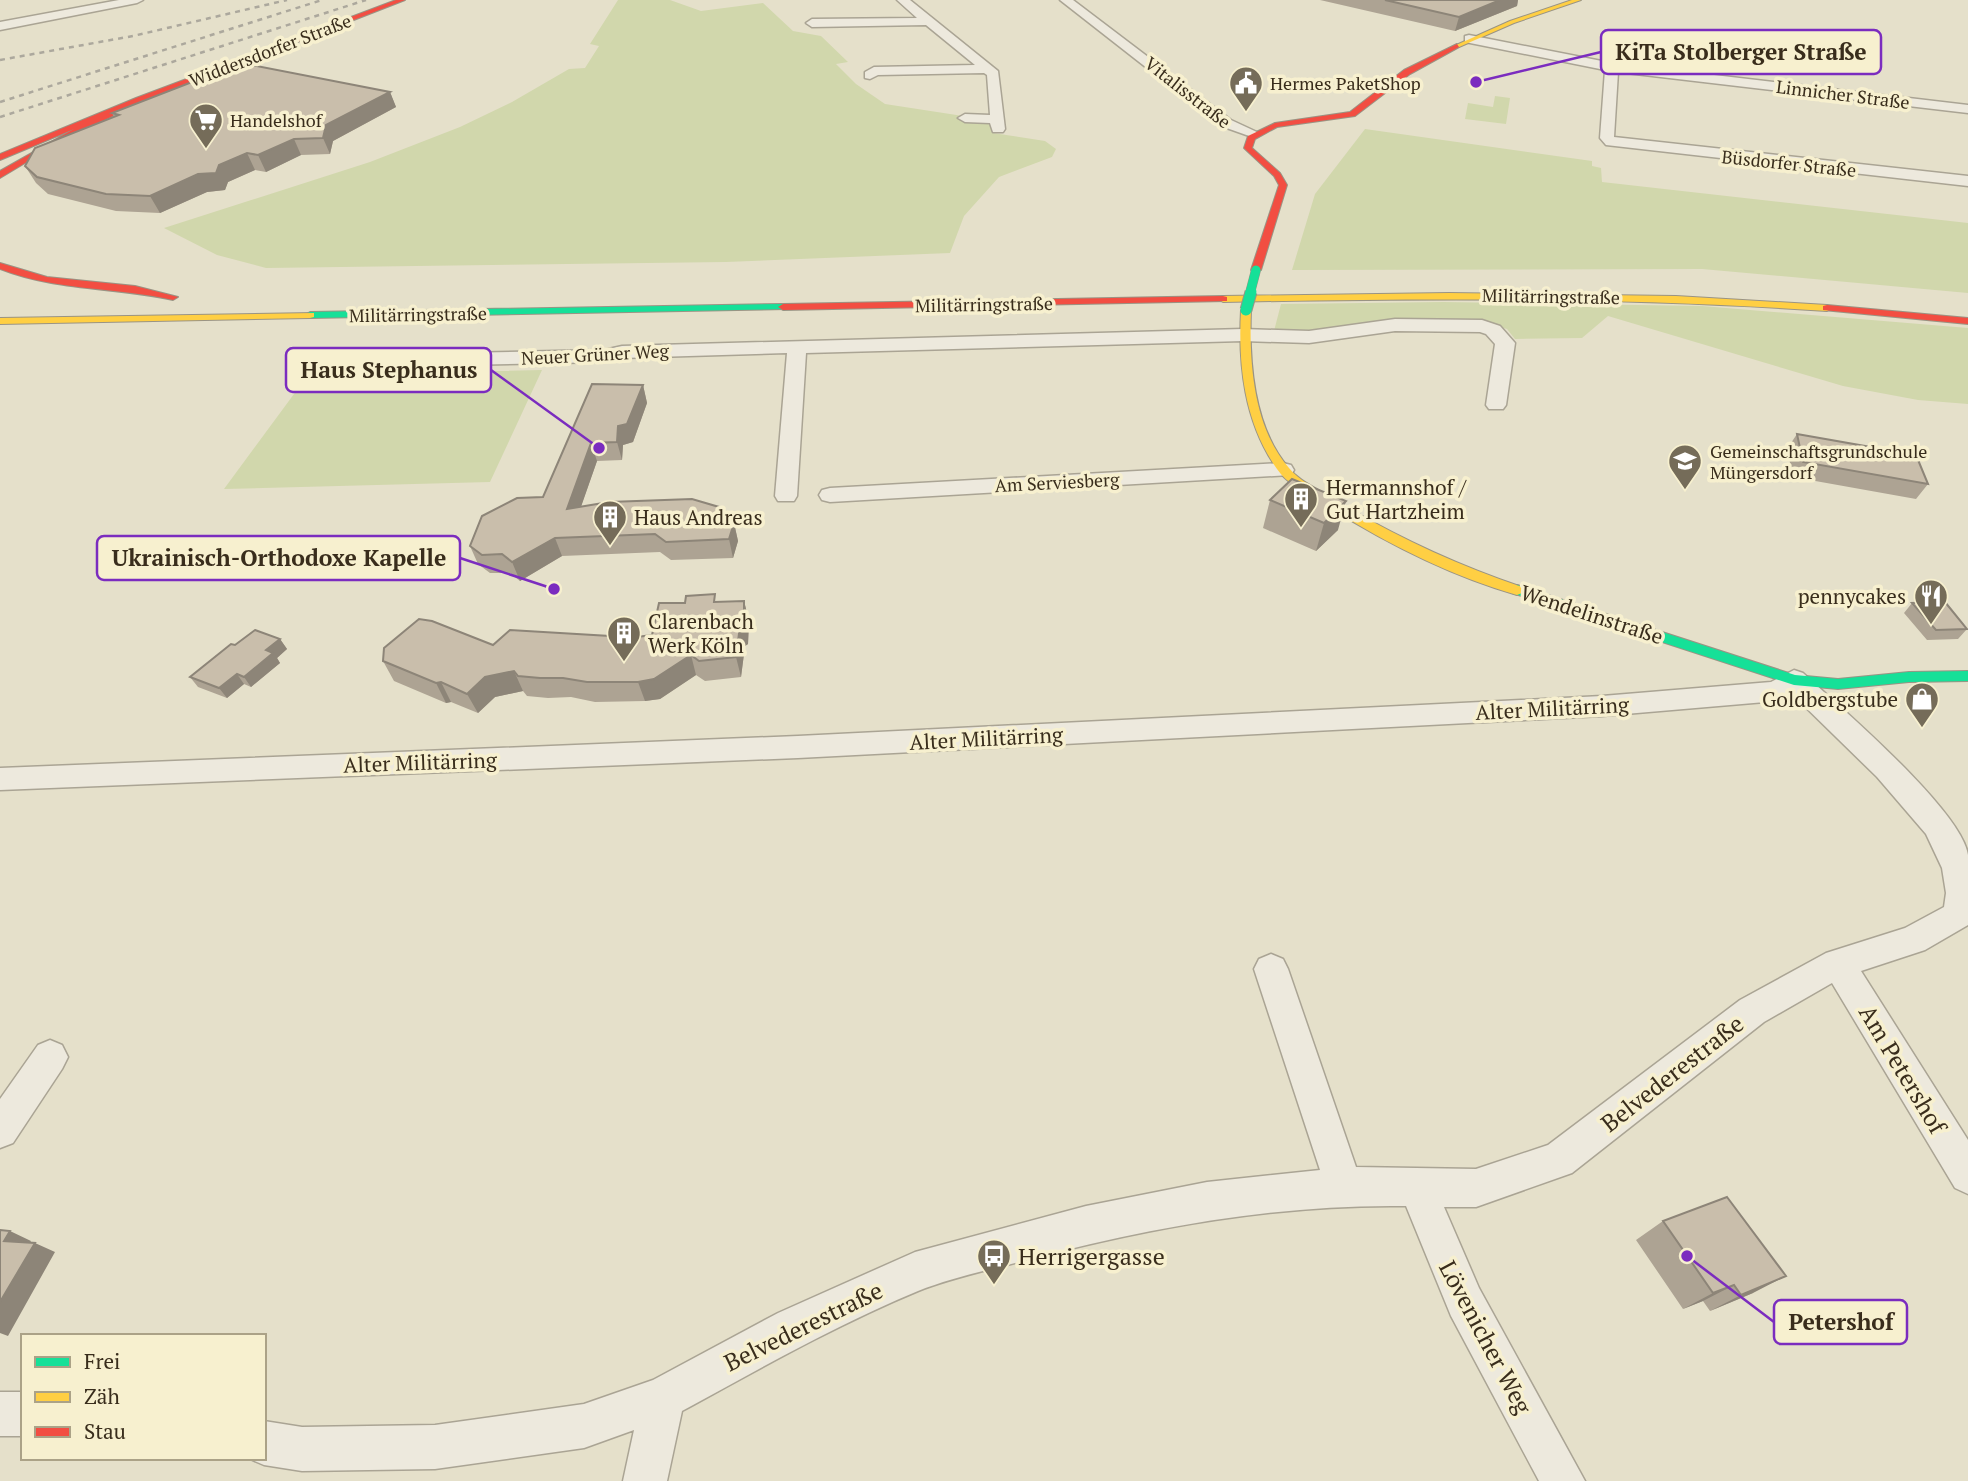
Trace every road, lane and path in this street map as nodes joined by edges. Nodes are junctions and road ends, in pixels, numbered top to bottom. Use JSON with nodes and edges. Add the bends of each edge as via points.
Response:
{"nodes":[{"id":1,"x":137,"y":0,"type":"edge"},
{"id":2,"x":402,"y":0,"type":"edge"},
{"id":3,"x":903,"y":0,"type":"edge"},
{"id":4,"x":1066,"y":0,"type":"edge"},
{"id":5,"x":1578,"y":0,"type":"edge"},
{"id":6,"x":929,"y":21,"type":"junction"},
{"id":7,"x":812,"y":23,"type":"dead end"},
{"id":8,"x":0,"y":26,"type":"edge"},
{"id":9,"x":1469,"y":39,"type":"junction"},
{"id":10,"x":1612,"y":67,"type":"junction"},
{"id":11,"x":987,"y":69,"type":"junction"},
{"id":12,"x":870,"y":75,"type":"dead end"},
{"id":13,"x":139,"y":100,"type":"junction"},
{"id":14,"x":1968,"y":109,"type":"edge"},
{"id":15,"x":965,"y":118,"type":"dead end"},
{"id":16,"x":1252,"y":133,"type":"junction"},
{"id":17,"x":0,"y":145,"type":"edge"},
{"id":18,"x":0,"y":157,"type":"edge"},
{"id":19,"x":0,"y":175,"type":"edge"},
{"id":20,"x":1968,"y":181,"type":"edge"},
{"id":21,"x":1283,"y":192,"type":"joint"},
{"id":22,"x":0,"y":266,"type":"edge"},
{"id":23,"x":1261,"y":275,"type":"junction"},
{"id":24,"x":1394,"y":280,"type":"dead end"},
{"id":25,"x":1239,"y":282,"type":"dead end"},
{"id":26,"x":1648,"y":282,"type":"dead end"},
{"id":27,"x":1737,"y":285,"type":"dead end"},
{"id":28,"x":67,"y":299,"type":"dead end"},
{"id":29,"x":1968,"y":305,"type":"edge"},
{"id":30,"x":0,"y":321,"type":"edge"},
{"id":31,"x":1968,"y":321,"type":"edge"},
{"id":32,"x":1243,"y":335,"type":"junction"},
{"id":33,"x":797,"y":346,"type":"junction"},
{"id":34,"x":309,"y":362,"type":"dead end"},
{"id":35,"x":1496,"y":405,"type":"dead end"},
{"id":36,"x":1283,"y":470,"type":"junction"},
{"id":37,"x":830,"y":495,"type":"dead end"},
{"id":38,"x":786,"y":496,"type":"dead end"},
{"id":39,"x":1968,"y":676,"type":"edge"},
{"id":40,"x":1794,"y":680,"type":"junction"},
{"id":41,"x":0,"y":779,"type":"edge"},
{"id":42,"x":1964,"y":883,"type":"edge"},
{"id":43,"x":1838,"y":962,"type":"junction"},
{"id":44,"x":1271,"y":969,"type":"dead end"},
{"id":45,"x":50,"y":1058,"type":"dead end"},
{"id":46,"x":0,"y":1130,"type":"edge"},
{"id":47,"x":1968,"y":1175,"type":"edge"},
{"id":48,"x":1344,"y":1186,"type":"junction"},
{"id":49,"x":1419,"y":1189,"type":"junction"},
{"id":50,"x":663,"y":1398,"type":"junction"},
{"id":51,"x":0,"y":1414,"type":"edge"},
{"id":52,"x":21,"y":1414,"type":"edge"},
{"id":53,"x":266,"y":1443,"type":"edge"},
{"id":54,"x":645,"y":1481,"type":"edge"},
{"id":55,"x":1563,"y":1481,"type":"edge"}],
"edges":[{"from":1,"to":8,"type":"street"},
{"from":2,"to":13,"type":"main road","name":"Widdersdorfer Straße"},
{"from":3,"to":6,"type":"street"},
{"from":4,"to":16,"type":"street","name":"Vitalisstraße","via":[[1226,123]]},
{"from":5,"to":9,"type":"main road"},
{"from":6,"to":7,"type":"street"},
{"from":6,"to":11,"type":"street"},
{"from":9,"to":10,"type":"street","name":"Linnicher Straße"},
{"from":9,"to":16,"type":"main road","via":[[1394,80],[1352,114]]},
{"from":10,"to":14,"type":"street","name":"Linnicher Straße"},
{"from":10,"to":20,"type":"street","name":"Büsdorfer Straße","via":[[1607,138],[1611,142]]},
{"from":11,"to":12,"type":"street","via":[[874,71]]},
{"from":11,"to":15,"type":"street","via":[[995,80],[997,124]]},
{"from":13,"to":17,"type":"main road"},
{"from":13,"to":18,"type":"main road"},
{"from":13,"to":19,"type":"main road","via":[[57,140]]},
{"from":16,"to":21,"type":"main road","name":"Vitalisstraße","via":[[1248,148],[1277,175]]},
{"from":21,"to":23,"type":"main road","name":"Wendelinstraße"},
{"from":22,"to":28,"type":"main road","via":[[51,280],[180,297]]},
{"from":23,"to":25,"type":"main road"},
{"from":23,"to":32,"type":"main road","name":"Wendelinstraße","bridge":true,"via":[[1246,310]]},
{"from":24,"to":26,"type":"main road","name":"Militärringstraße"},
{"from":27,"to":29,"type":"main road"},
{"from":30,"to":31,"type":"main road","name":"Militärringstraße","via":[[1520,295],[1689,298]]},
{"from":32,"to":33,"type":"street","name":"Neuer Grüner Weg"},
{"from":32,"to":35,"type":"street","via":[[1308,337],[1395,326],[1482,326],[1505,343]]},
{"from":32,"to":36,"type":"main road","name":"Wendelinstraße","via":[[1250,392],[1263,435]]},
{"from":33,"to":34,"type":"street","name":"Neuer Grüner Weg","via":[[604,356]]},
{"from":33,"to":38,"type":"street"},
{"from":36,"to":37,"type":"street","name":"Am Serviesberg"},
{"from":36,"to":40,"type":"main road","name":"Wendelinstraße","via":[[1341,512],[1418,554]]},
{"from":39,"to":40,"type":"main road","name":"Alter Militärring","via":[[1838,684]]},
{"from":40,"to":41,"type":"street","name":"Alter Militärring","via":[[1776,691],[1602,706],[798,747]]},
{"from":40,"to":42,"type":"street","name":"Wendelinstraße","via":[[1938,826]]},
{"from":42,"to":43,"type":"street","name":"Belvederestraße","via":[[1958,915],[1914,940]]},
{"from":43,"to":47,"type":"street","name":"Am Petershof"},
{"from":43,"to":49,"type":"street","name":"Belvederestraße","via":[[1752,1011],[1559,1160],[1476,1188]]},
{"from":44,"to":48,"type":"street"},
{"from":45,"to":46,"type":"street"},
{"from":48,"to":49,"type":"street","name":"Belvederestraße"},
{"from":48,"to":50,"type":"street","name":"Belvederestraße","via":[[1193,1203],[1086,1225],[915,1272],[793,1328]]},
{"from":49,"to":55,"type":"street","name":"Lövenicher Weg","via":[[1434,1238],[1467,1309]]},
{"from":50,"to":53,"type":"street","name":"Belvederestraße","via":[[584,1426],[435,1447],[303,1449]]},
{"from":50,"to":54,"type":"street"},
{"from":51,"to":52,"type":"street"}]}
